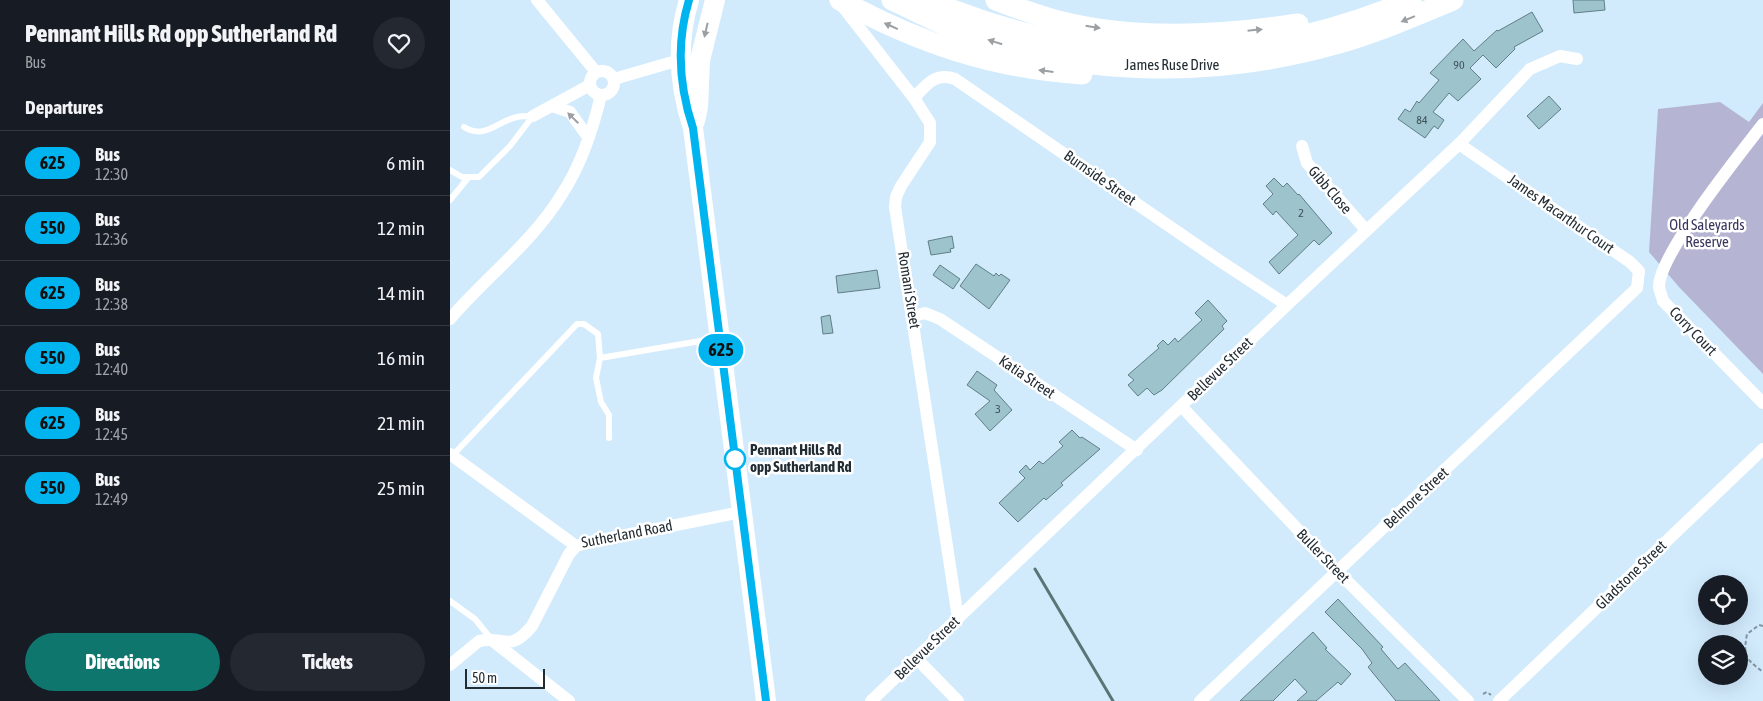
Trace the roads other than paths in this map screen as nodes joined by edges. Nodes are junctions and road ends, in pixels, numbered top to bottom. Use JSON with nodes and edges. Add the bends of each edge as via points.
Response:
{"nodes":[{"id":1,"x":537,"y":0,"type":"edge"},
{"id":2,"x":689,"y":0,"type":"edge"},
{"id":3,"x":715,"y":0,"type":"edge"},
{"id":4,"x":839,"y":0,"type":"edge"},
{"id":5,"x":892,"y":0,"type":"edge"},
{"id":6,"x":928,"y":0,"type":"edge"},
{"id":7,"x":996,"y":0,"type":"edge"},
{"id":8,"x":1453,"y":0,"type":"edge"},
{"id":9,"x":1406,"y":2,"type":"edge"},
{"id":10,"x":700,"y":60,"type":"junction"},
{"id":11,"x":1268,"y":60,"type":"junction"},
{"id":12,"x":1577,"y":60,"type":"dead end"},
{"id":13,"x":680,"y":61,"type":"junction"},
{"id":14,"x":596,"y":72,"type":"junction"},
{"id":15,"x":614,"y":78,"type":"junction"},
{"id":16,"x":590,"y":85,"type":"junction"},
{"id":17,"x":601,"y":95,"type":"junction"},
{"id":18,"x":914,"y":98,"type":"junction"},
{"id":19,"x":552,"y":106,"type":"junction"},
{"id":20,"x":533,"y":116,"type":"junction"},
{"id":21,"x":1763,"y":124,"type":"edge"},
{"id":22,"x":464,"y":127,"type":"dead end"},
{"id":23,"x":693,"y":128,"type":"junction"},
{"id":24,"x":588,"y":137,"type":"junction"},
{"id":25,"x":1459,"y":144,"type":"junction"},
{"id":26,"x":1302,"y":146,"type":"dead end"},
{"id":27,"x":450,"y":170,"type":"edge"},
{"id":28,"x":468,"y":178,"type":"junction"},
{"id":29,"x":450,"y":200,"type":"edge"},
{"id":30,"x":1366,"y":230,"type":"junction"},
{"id":31,"x":1631,"y":294,"type":"joint"},
{"id":32,"x":1287,"y":304,"type":"junction"},
{"id":33,"x":914,"y":316,"type":"junction"},
{"id":34,"x":450,"y":319,"type":"edge"},
{"id":35,"x":719,"y":337,"type":"junction"},
{"id":36,"x":600,"y":358,"type":"junction"},
{"id":37,"x":1763,"y":403,"type":"edge"},
{"id":38,"x":1182,"y":407,"type":"junction"},
{"id":39,"x":609,"y":438,"type":"dead end"},
{"id":40,"x":1763,"y":449,"type":"edge"},
{"id":41,"x":1137,"y":450,"type":"junction"},
{"id":42,"x":451,"y":455,"type":"edge"},
{"id":43,"x":741,"y":512,"type":"junction"},
{"id":44,"x":576,"y":546,"type":"junction"},
{"id":45,"x":1338,"y":572,"type":"junction"},
{"id":46,"x":450,"y":601,"type":"edge"},
{"id":47,"x":958,"y":618,"type":"junction"},
{"id":48,"x":492,"y":640,"type":"junction"},
{"id":49,"x":916,"y":658,"type":"junction"},
{"id":50,"x":450,"y":665,"type":"edge"},
{"id":51,"x":1495,"y":698,"type":"edge"},
{"id":52,"x":569,"y":701,"type":"edge"},
{"id":53,"x":766,"y":701,"type":"edge"},
{"id":54,"x":871,"y":701,"type":"edge"},
{"id":55,"x":958,"y":701,"type":"edge"},
{"id":56,"x":1200,"y":701,"type":"edge"},
{"id":57,"x":1468,"y":701,"type":"edge"}],
"edges":[{"from":1,"to":14,"type":"street"},
{"from":2,"to":13,"type":"main road","via":[[681,35]]},
{"from":3,"to":10,"type":"main road","one_way":true},
{"from":11,"to":4,"type":"highway","one_way":true,"via":[[1188,76],[1142,78],[1021,68],[913,36]]},
{"from":4,"to":18,"type":"street","name":"Romani Street"},
{"from":11,"to":5,"type":"highway","name":"James Ruse Drive","one_way":true,"via":[[1142,68],[1072,60],[958,30]]},
{"from":6,"to":9,"type":"highway","name":"James Ruse Drive","via":[[981,22],[1051,40],[1133,52],[1173,53],[1290,40]]},
{"from":7,"to":9,"type":"highway","one_way":true,"via":[[1058,21],[1172,35],[1288,26]]},
{"from":8,"to":11,"type":"highway","name":"James Ruse Drive","one_way":true,"via":[[1372,33]]},
{"from":10,"to":13,"type":"street"},
{"from":10,"to":23,"type":"main road","via":[[698,107]]},
{"from":12,"to":25,"type":"street","name":"Bellevue Street","via":[[1560,56],[1530,69]]},
{"from":13,"to":15,"type":"street"},
{"from":13,"to":23,"type":"main road"},
{"from":14,"to":15,"type":"street","via":[[608,72]]},
{"from":14,"to":16,"type":"street","via":[[590,77]]},
{"from":15,"to":17,"type":"street","via":[[612,90]]},
{"from":16,"to":17,"type":"street","via":[[593,92]]},
{"from":16,"to":19,"type":"street"},
{"from":17,"to":24,"type":"street"},
{"from":18,"to":32,"type":"street","name":"Burnside Street","via":[[931,80],[947,76],[955,79]]},
{"from":18,"to":33,"type":"street","name":"Romani Street","via":[[930,123],[930,142],[901,186],[895,207]]},
{"from":19,"to":20,"type":"street"},
{"from":24,"to":19,"type":"street","one_way":true,"via":[[570,112]]},
{"from":20,"to":22,"type":"lane","via":[[518,116],[493,129],[476,133]]},
{"from":20,"to":28,"type":"lane","via":[[489,169],[479,177]]},
{"from":21,"to":37,"type":"street","name":"Corry Court","via":[[1695,215],[1663,269],[1659,286],[1663,300]]},
{"from":23,"to":35,"type":"main road"},
{"from":24,"to":34,"type":"street","via":[[578,165],[557,202]]},
{"from":25,"to":30,"type":"street","name":"Bellevue Street"},
{"from":25,"to":31,"type":"street","name":"James Macarthur Court","via":[[1630,262],[1639,270],[1637,288]]},
{"from":26,"to":30,"type":"street","name":"Gibb Close","via":[[1307,163]]},
{"from":27,"to":28,"type":"lane"},
{"from":28,"to":29,"type":"lane"},
{"from":30,"to":32,"type":"street","name":"Bellevue Street"},
{"from":31,"to":45,"type":"street","name":"Belmore Street"},
{"from":32,"to":38,"type":"street","name":"Bellevue Street"},
{"from":33,"to":41,"type":"street","name":"Katia Street","via":[[925,313],[940,319]]},
{"from":33,"to":47,"type":"street","name":"Romani Street"},
{"from":35,"to":36,"type":"lane"},
{"from":35,"to":43,"type":"main road"},
{"from":36,"to":39,"type":"lane","via":[[596,378],[609,415]]},
{"from":36,"to":42,"type":"lane","via":[[598,334],[584,324],[577,324]]},
{"from":38,"to":41,"type":"street","name":"Bellevue Street"},
{"from":38,"to":45,"type":"street","name":"Buller Street"},
{"from":40,"to":51,"type":"street","name":"Gladstone Street"},
{"from":41,"to":47,"type":"street","name":"Bellevue Street"},
{"from":42,"to":44,"type":"street","name":"Sutherland Road"},
{"from":43,"to":44,"type":"street","name":"Sutherland Road"},
{"from":43,"to":53,"type":"main road"},
{"from":44,"to":48,"type":"street","via":[[524,636],[515,642]]},
{"from":45,"to":56,"type":"street","name":"Belmore Street"},
{"from":45,"to":57,"type":"street","name":"Buller Street"},
{"from":46,"to":48,"type":"lane","via":[[475,619]]},
{"from":47,"to":49,"type":"street","name":"Bellevue Street"},
{"from":48,"to":50,"type":"street","via":[[479,641]]},
{"from":48,"to":52,"type":"street"},
{"from":49,"to":54,"type":"street","name":"Bellevue Street"},
{"from":49,"to":55,"type":"street"}]}
